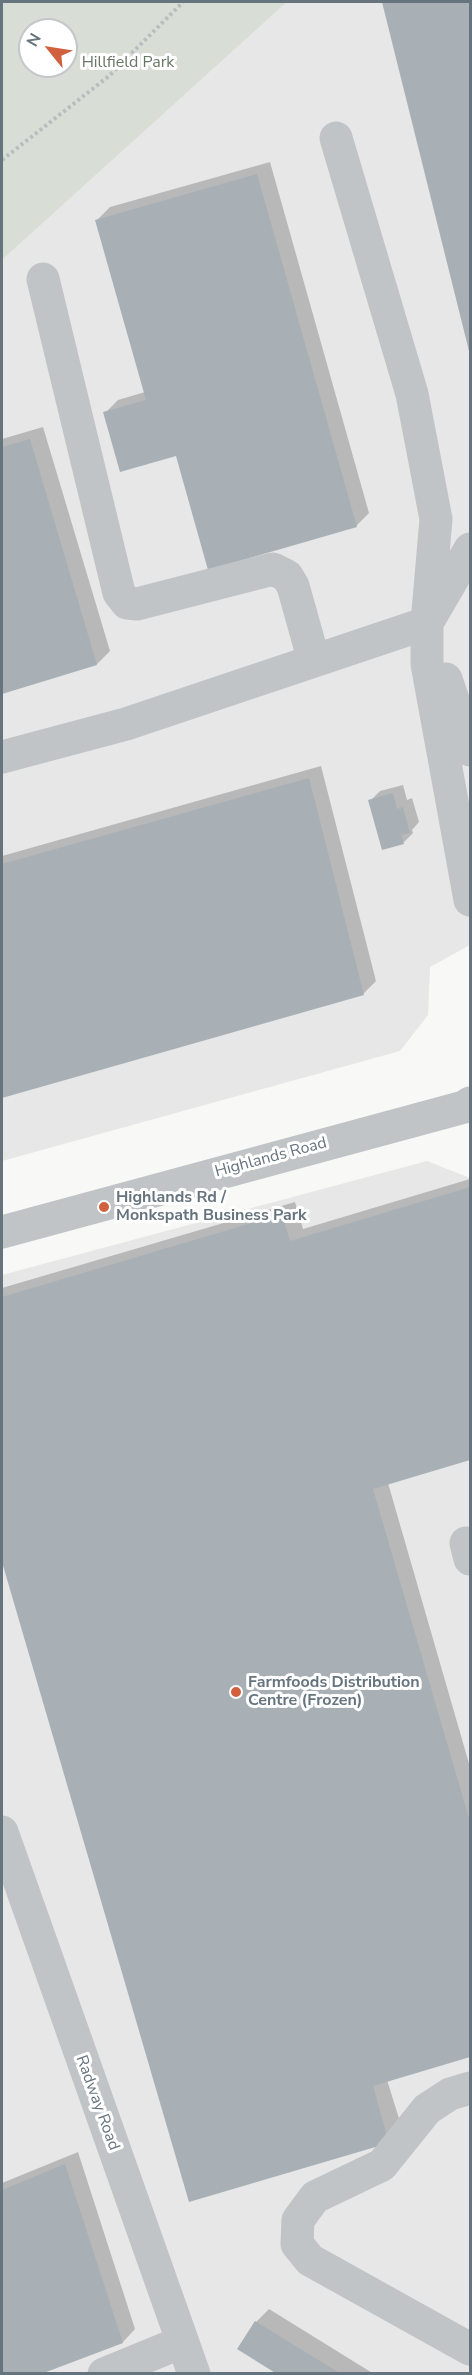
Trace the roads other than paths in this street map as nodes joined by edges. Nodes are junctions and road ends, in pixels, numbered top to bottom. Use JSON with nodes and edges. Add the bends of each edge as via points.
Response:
{"nodes":[{"id":1,"x":336,"y":138,"type":"dead end"},
{"id":2,"x":43,"y":279,"type":"dead end"},
{"id":3,"x":471,"y":549,"type":"edge"},
{"id":4,"x":427,"y":623,"type":"junction"},
{"id":5,"x":314,"y":661,"type":"junction"},
{"id":6,"x":471,"y":750,"type":"edge"},
{"id":7,"x":2,"y":757,"type":"edge"},
{"id":8,"x":471,"y":900,"type":"edge"},
{"id":9,"x":471,"y":1102,"type":"edge"},
{"id":10,"x":2,"y":1232,"type":"edge"},
{"id":11,"x":2,"y":1832,"type":"edge"},
{"id":12,"x":471,"y":2088,"type":"edge"},
{"id":13,"x":182,"y":2342,"type":"junction"},
{"id":14,"x":471,"y":2349,"type":"edge"},
{"id":15,"x":104,"y":2373,"type":"edge"},
{"id":16,"x":194,"y":2373,"type":"edge"}],
"edges":[{"from":1,"to":4,"type":"street","via":[[412,394],[432,496],[436,519]]},
{"from":2,"to":5,"type":"street","via":[[119,593],[126,603],[137,604],[273,568],[287,576],[293,586]]},
{"from":3,"to":4,"type":"street"},
{"from":4,"to":5,"type":"street"},
{"from":4,"to":6,"type":"street"},
{"from":4,"to":8,"type":"street","via":[[427,664]]},
{"from":5,"to":7,"type":"street","via":[[126,724]]},
{"from":9,"to":10,"type":"street","name":"Highlands Road"},
{"from":11,"to":13,"type":"street","name":"Radway Road"},
{"from":12,"to":14,"type":"street","via":[[450,2094],[427,2109],[382,2165],[315,2197],[298,2220],[297,2244],[310,2260]]},
{"from":13,"to":15,"type":"street"},
{"from":13,"to":16,"type":"street","name":"Radway Road"}]}
